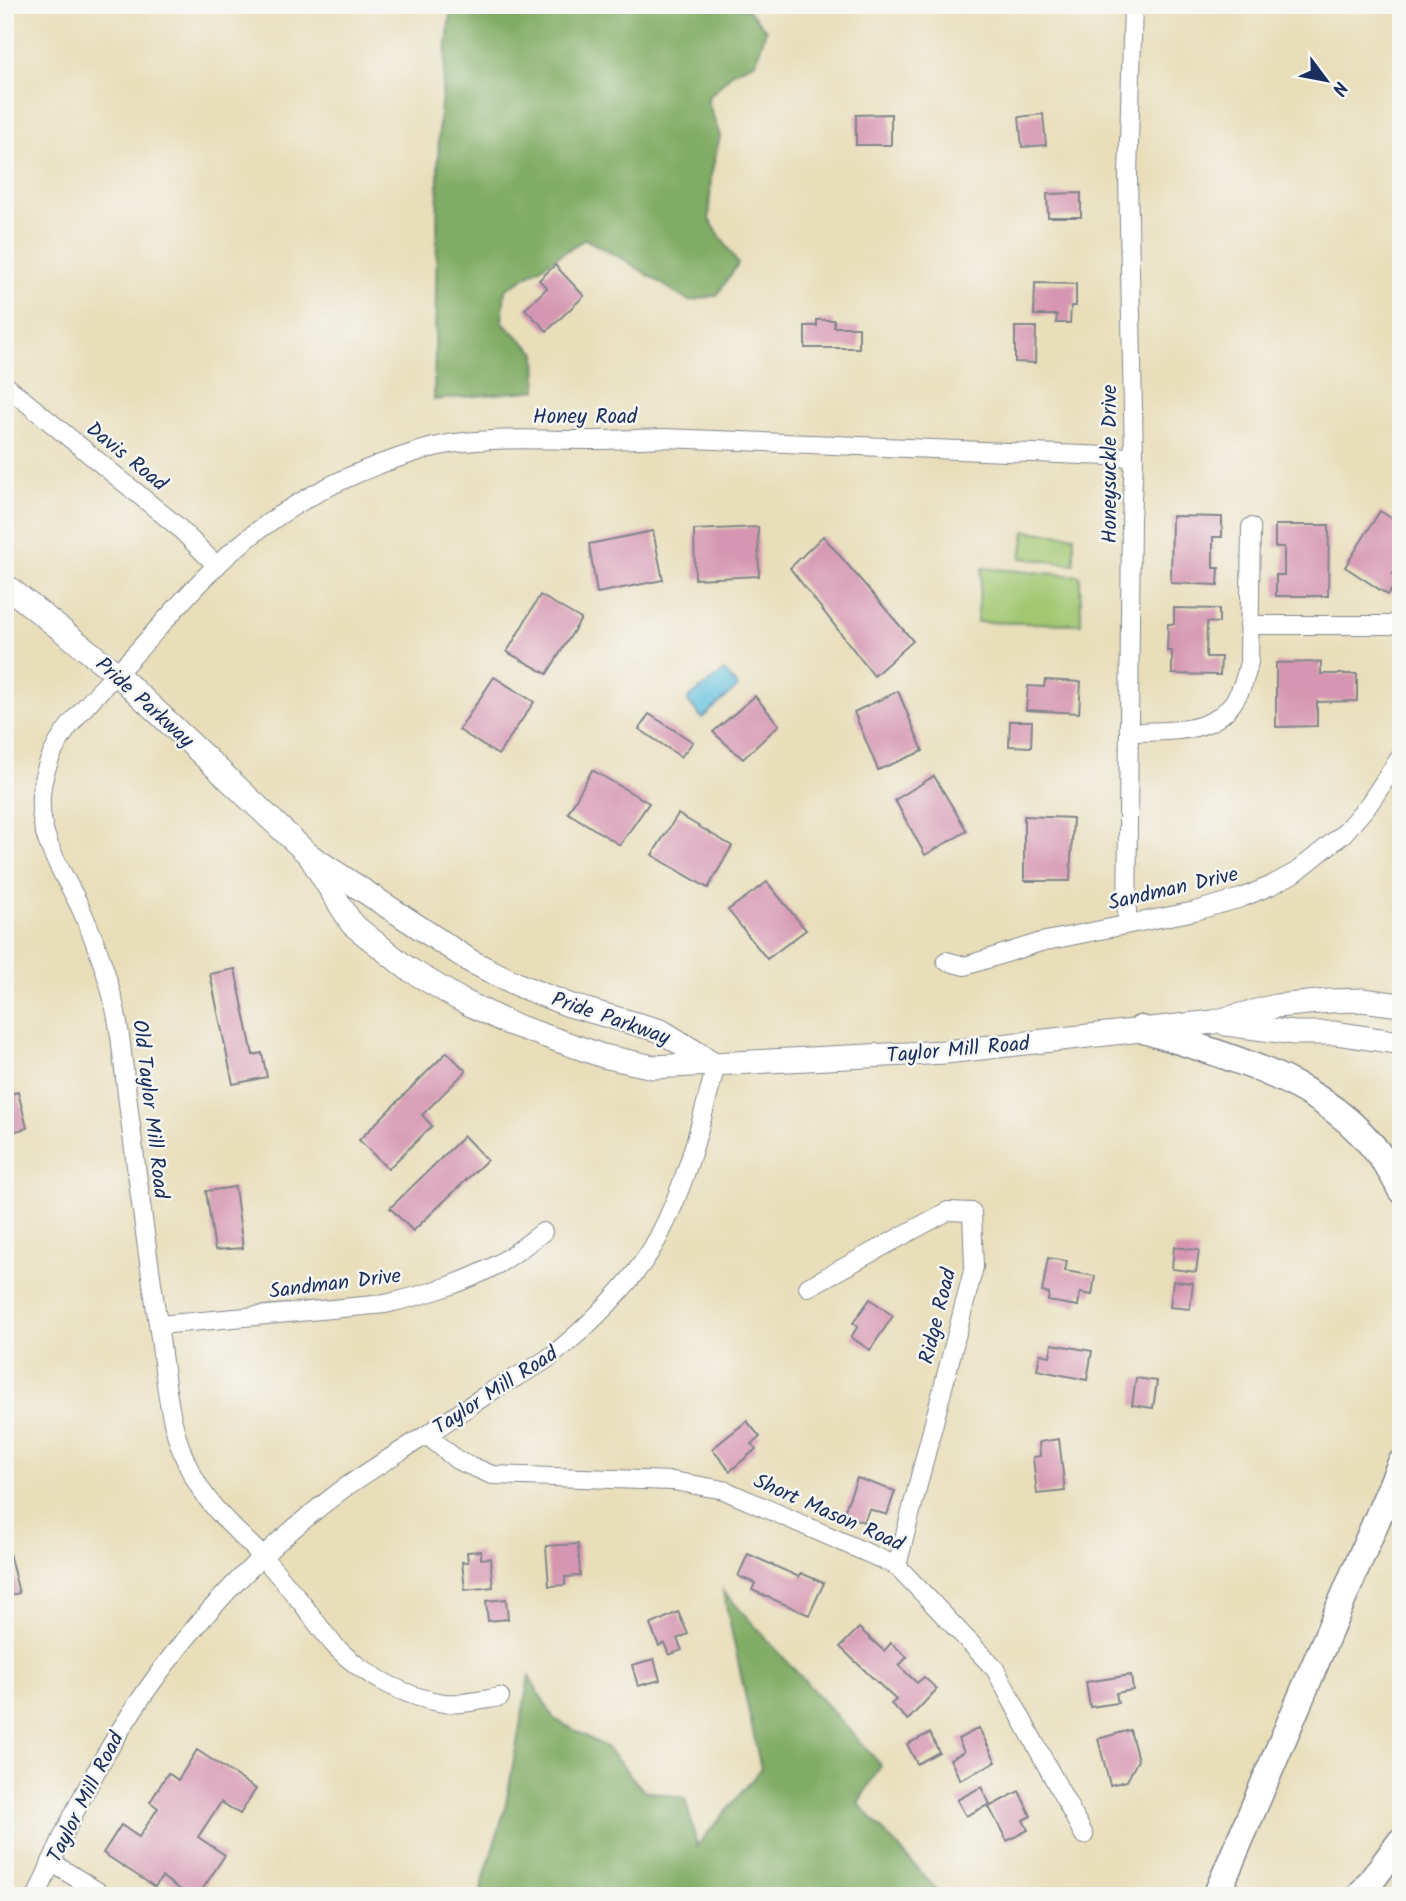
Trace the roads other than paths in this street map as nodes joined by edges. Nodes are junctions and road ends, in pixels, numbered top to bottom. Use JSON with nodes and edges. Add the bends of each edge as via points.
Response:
{"nodes":[{"id":1,"x":1133,"y":5,"type":"edge"},
{"id":2,"x":5,"y":385,"type":"edge"},
{"id":3,"x":1134,"y":457,"type":"junction"},
{"id":4,"x":1251,"y":527,"type":"dead end"},
{"id":5,"x":217,"y":566,"type":"junction"},
{"id":6,"x":5,"y":585,"type":"edge"},
{"id":7,"x":1401,"y":621,"type":"edge"},
{"id":8,"x":1249,"y":625,"type":"junction"},
{"id":9,"x":117,"y":674,"type":"junction"},
{"id":10,"x":1129,"y":732,"type":"junction"},
{"id":11,"x":1401,"y":756,"type":"edge"},
{"id":12,"x":309,"y":855,"type":"junction"},
{"id":13,"x":1128,"y":923,"type":"junction"},
{"id":14,"x":946,"y":961,"type":"dead end"},
{"id":15,"x":1401,"y":1005,"type":"edge"},
{"id":16,"x":1213,"y":1022,"type":"junction"},
{"id":17,"x":1141,"y":1029,"type":"junction"},
{"id":18,"x":1401,"y":1043,"type":"edge"},
{"id":19,"x":716,"y":1065,"type":"junction"},
{"id":20,"x":1401,"y":1190,"type":"edge"},
{"id":21,"x":543,"y":1232,"type":"dead end"},
{"id":22,"x":808,"y":1287,"type":"dead end"},
{"id":23,"x":159,"y":1325,"type":"junction"},
{"id":24,"x":427,"y":1435,"type":"junction"},
{"id":25,"x":1401,"y":1463,"type":"edge"},
{"id":26,"x":263,"y":1557,"type":"junction"},
{"id":27,"x":897,"y":1566,"type":"junction"},
{"id":28,"x":500,"y":1697,"type":"dead end"},
{"id":29,"x":1084,"y":1835,"type":"dead end"},
{"id":30,"x":1401,"y":1841,"type":"edge"},
{"id":31,"x":51,"y":1862,"type":"junction"},
{"id":32,"x":37,"y":1896,"type":"edge"},
{"id":33,"x":105,"y":1896,"type":"edge"},
{"id":34,"x":1216,"y":1896,"type":"edge"},
{"id":35,"x":1360,"y":1896,"type":"edge"}],
"edges":[{"from":1,"to":3,"type":"street","name":"Honeysuckle Drive","via":[[1128,176]]},
{"from":2,"to":5,"type":"street","name":"Davis Road","via":[[177,526]]},
{"from":3,"to":5,"type":"street","name":"Honey Road","via":[[664,438],[454,443],[365,470],[310,495]]},
{"from":3,"to":10,"type":"street","name":"Honeysuckle Drive"},
{"from":4,"to":8,"type":"street"},
{"from":5,"to":9,"type":"street","name":"Honey Road"},
{"from":6,"to":9,"type":"main road","name":"Pride Parkway"},
{"from":7,"to":8,"type":"street","via":[[1390,625]]},
{"from":8,"to":10,"type":"street","via":[[1245,681],[1220,715],[1182,732]]},
{"from":9,"to":12,"type":"main road","name":"Pride Parkway"},
{"from":9,"to":23,"type":"street","name":"Old Taylor Mill Road","via":[[52,751],[43,772],[40,801],[50,852],[78,904],[108,981]]},
{"from":10,"to":13,"type":"street","name":"Honeysuckle Drive"},
{"from":11,"to":13,"type":"street","name":"Sandman Drive","via":[[1343,834],[1296,872],[1241,898]]},
{"from":12,"to":19,"type":"main road","name":"Pride Parkway","via":[[472,962],[569,1005],[661,1031]]},
{"from":12,"to":19,"type":"main road","name":"Pride Parkway","via":[[352,925],[407,968],[459,999],[508,1023],[603,1056],[653,1067]]},
{"from":13,"to":14,"type":"street","name":"Sandman Drive","via":[[1041,942],[965,966]]},
{"from":15,"to":16,"type":"main road","name":"Taylor Mill Road","via":[[1362,1000],[1276,1006]]},
{"from":16,"to":17,"type":"main road","name":"Taylor Mill Road"},
{"from":16,"to":18,"type":"main road","name":"Taylor Mill Road"},
{"from":17,"to":19,"type":"main road","name":"Taylor Mill Road","via":[[946,1052]]},
{"from":17,"to":20,"type":"highway","via":[[1240,1060],[1297,1085],[1360,1133]]},
{"from":19,"to":24,"type":"street","name":"Taylor Mill Road","via":[[677,1194],[657,1240],[623,1287],[549,1357]]},
{"from":21,"to":23,"type":"street","name":"Sandman Drive","via":[[500,1263],[461,1282],[394,1302]]},
{"from":22,"to":27,"type":"street","name":"Ridge Road","via":[[948,1211],[972,1212],[974,1267]]},
{"from":23,"to":26,"type":"street","name":"Old Taylor Mill Road","via":[[166,1387],[182,1454],[218,1512]]},
{"from":24,"to":26,"type":"street","name":"Taylor Mill Road","via":[[341,1490]]},
{"from":24,"to":27,"type":"street","name":"Short Mason Road","via":[[457,1460],[492,1475],[673,1481],[724,1490]]},
{"from":25,"to":34,"type":"highway"},
{"from":26,"to":28,"type":"street","name":"Old Taylor Mill Road","via":[[336,1647],[359,1667],[415,1695],[443,1703]]},
{"from":26,"to":31,"type":"street","name":"Taylor Mill Road","via":[[205,1613],[146,1689],[89,1783]]},
{"from":27,"to":29,"type":"street","name":"Short Mason Road","via":[[995,1669]]},
{"from":30,"to":35,"type":"highway"},
{"from":31,"to":32,"type":"street","name":"Taylor Mill Road"},
{"from":31,"to":33,"type":"street"}]}
